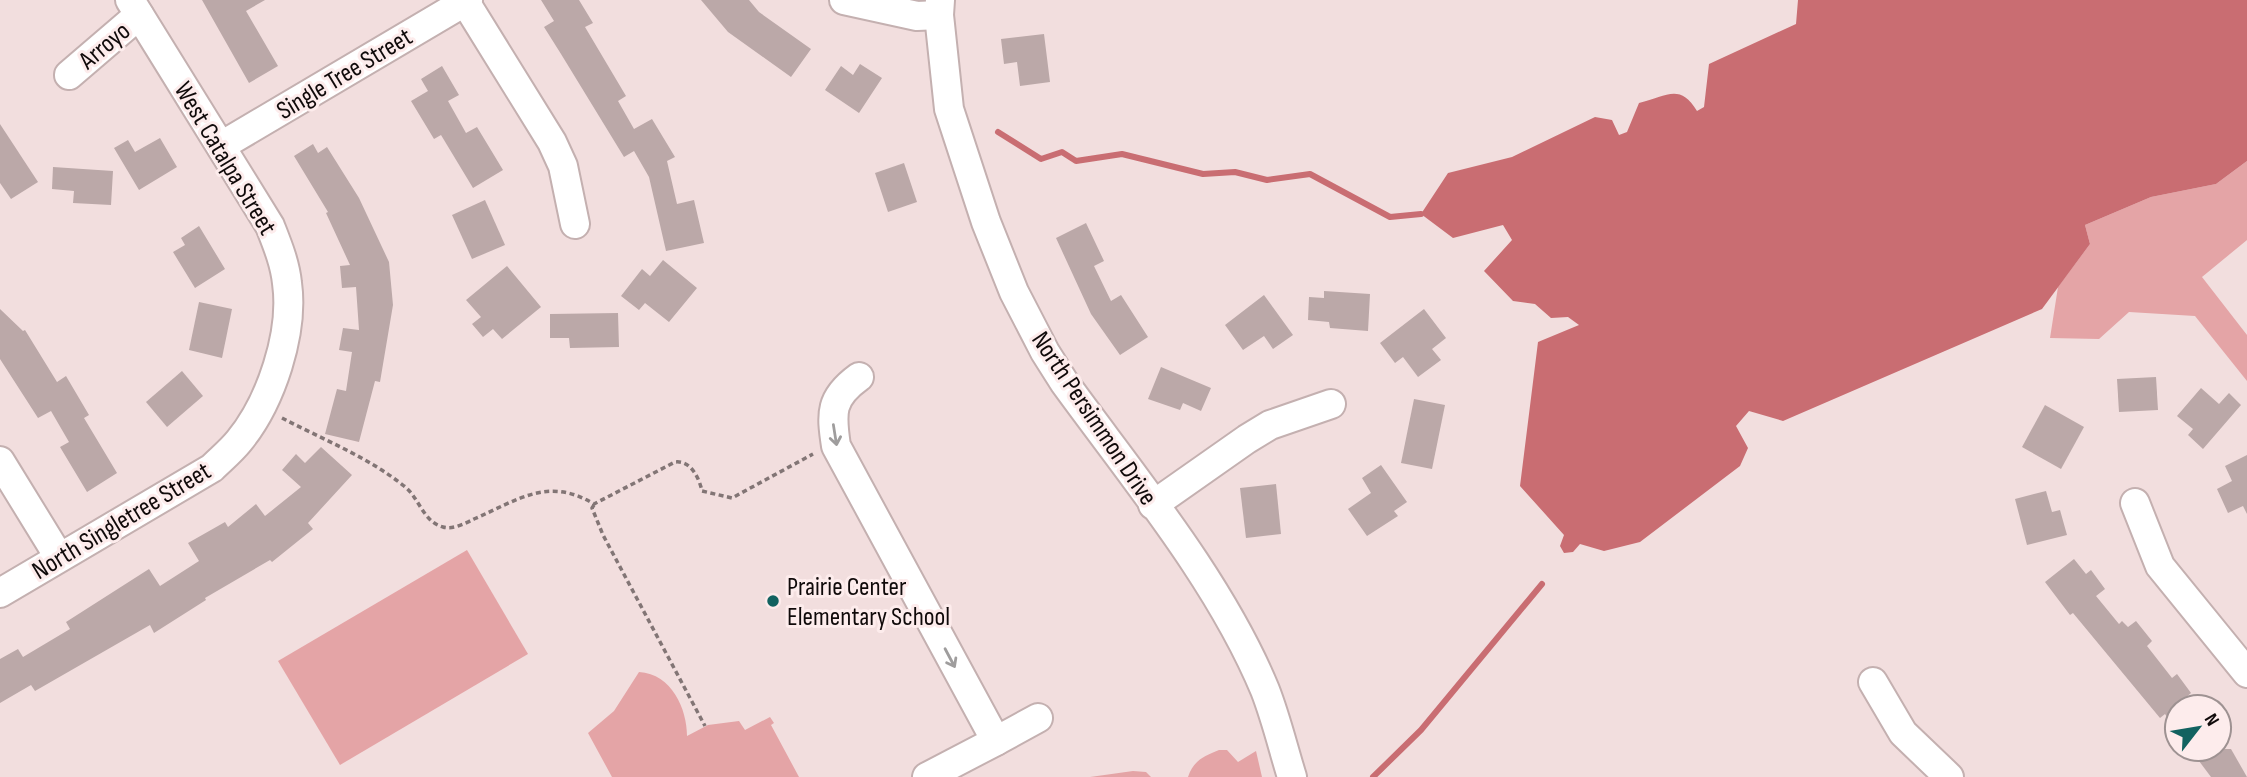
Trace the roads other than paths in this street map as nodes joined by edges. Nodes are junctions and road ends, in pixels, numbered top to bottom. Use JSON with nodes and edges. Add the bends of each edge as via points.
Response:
{"nodes":[{"id":1,"x":844,"y":0,"type":"edge"},
{"id":2,"x":466,"y":1,"type":"edge"},
{"id":3,"x":940,"y":7,"type":"edge"},
{"id":4,"x":134,"y":8,"type":"edge"},
{"id":5,"x":69,"y":75,"type":"dead end"},
{"id":6,"x":221,"y":146,"type":"junction"},
{"id":7,"x":575,"y":224,"type":"dead end"},
{"id":8,"x":859,"y":377,"type":"dead end"},
{"id":9,"x":1331,"y":404,"type":"dead end"},
{"id":10,"x":261,"y":407,"type":"joint"},
{"id":11,"x":0,"y":461,"type":"edge"},
{"id":12,"x":2135,"y":503,"type":"dead end"},
{"id":13,"x":1153,"y":505,"type":"junction"},
{"id":14,"x":59,"y":557,"type":"junction"},
{"id":15,"x":0,"y":593,"type":"edge"},
{"id":16,"x":2247,"y":673,"type":"edge"},
{"id":17,"x":1873,"y":682,"type":"dead end"},
{"id":18,"x":1038,"y":718,"type":"dead end"},
{"id":19,"x":996,"y":741,"type":"junction"},
{"id":20,"x":927,"y":777,"type":"edge"},
{"id":21,"x":1292,"y":777,"type":"edge"},
{"id":22,"x":1949,"y":777,"type":"edge"}],
"edges":[{"from":1,"to":3,"type":"street","via":[[917,16]]},
{"from":2,"to":6,"type":"street","name":"Single Tree Street"},
{"from":2,"to":7,"type":"street","via":[[552,142],[563,166]]},
{"from":3,"to":13,"type":"street","name":"North Persimmon Drive","via":[[949,109],[1014,292],[1064,382]]},
{"from":4,"to":5,"type":"street","name":"Arroyo"},
{"from":4,"to":6,"type":"street","name":"West Catalpa Street"},
{"from":6,"to":10,"type":"street","name":"West Catalpa Street","via":[[270,226],[287,284],[286,327],[277,368]]},
{"from":8,"to":19,"type":"street","one_way":true,"via":[[843,388],[836,400],[832,425],[836,446]]},
{"from":9,"to":13,"type":"street","via":[[1270,425]]},
{"from":10,"to":14,"type":"street","name":"North Singletree Street","via":[[239,441],[212,468]]},
{"from":11,"to":14,"type":"street"},
{"from":12,"to":16,"type":"street","via":[[2160,566]]},
{"from":13,"to":21,"type":"street","name":"North Persimmon Drive","via":[[1231,621],[1264,689]]},
{"from":14,"to":15,"type":"street","name":"North Singletree Street"},
{"from":17,"to":22,"type":"street","via":[[1903,733]]},
{"from":18,"to":19,"type":"street"},
{"from":19,"to":20,"type":"street"}]}
